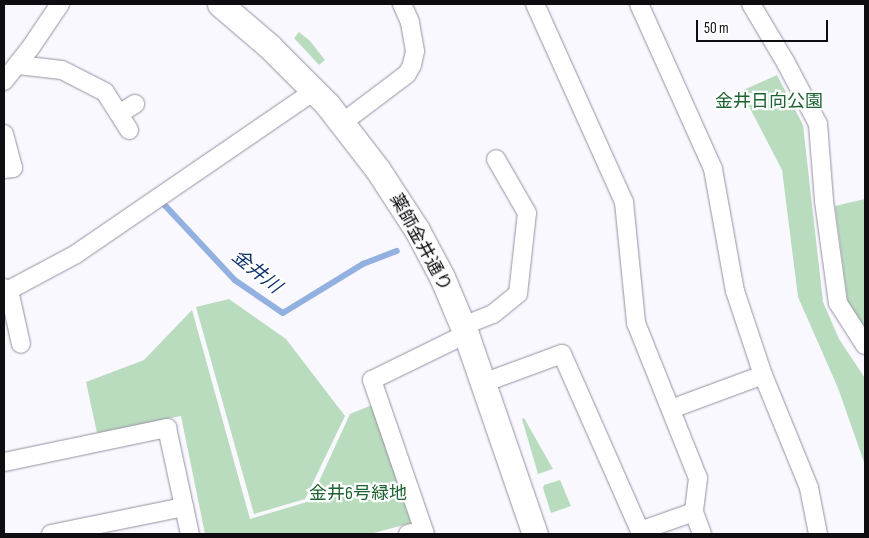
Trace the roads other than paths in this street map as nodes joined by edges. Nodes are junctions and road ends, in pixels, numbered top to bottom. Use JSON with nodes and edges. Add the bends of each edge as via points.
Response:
{"nodes":[{"id":1,"x":60,"y":4,"type":"edge"},
{"id":2,"x":220,"y":4,"type":"edge"},
{"id":3,"x":402,"y":4,"type":"edge"},
{"id":4,"x":535,"y":4,"type":"edge"},
{"id":5,"x":639,"y":4,"type":"edge"},
{"id":6,"x":751,"y":4,"type":"edge"},
{"id":7,"x":18,"y":65,"type":"junction"},
{"id":8,"x":4,"y":81,"type":"edge"},
{"id":9,"x":314,"y":91,"type":"junction"},
{"id":10,"x":135,"y":104,"type":"dead end"},
{"id":11,"x":119,"y":114,"type":"junction"},
{"id":12,"x":342,"y":123,"type":"junction"},
{"id":13,"x":129,"y":130,"type":"dead end"},
{"id":14,"x":4,"y":134,"type":"edge"},
{"id":15,"x":496,"y":159,"type":"dead end"},
{"id":16,"x":4,"y":169,"type":"edge"},
{"id":17,"x":6,"y":289,"type":"edge"},
{"id":18,"x":465,"y":330,"type":"junction"},
{"id":19,"x":21,"y":344,"type":"dead end"},
{"id":20,"x":865,"y":345,"type":"edge"},
{"id":21,"x":763,"y":375,"type":"junction"},
{"id":22,"x":483,"y":383,"type":"junction"},
{"id":23,"x":671,"y":409,"type":"junction"},
{"id":24,"x":4,"y":462,"type":"edge"},
{"id":25,"x":184,"y":507,"type":"junction"},
{"id":26,"x":694,"y":512,"type":"junction"},
{"id":27,"x":419,"y":533,"type":"edge"},
{"id":28,"x":51,"y":534,"type":"edge"},
{"id":29,"x":190,"y":534,"type":"edge"},
{"id":30,"x":535,"y":534,"type":"edge"},
{"id":31,"x":702,"y":534,"type":"edge"},
{"id":32,"x":818,"y":534,"type":"edge"}],
"edges":[{"from":1,"to":7,"type":"street"},
{"from":2,"to":9,"type":"street","name":"薬師金井通り"},
{"from":3,"to":12,"type":"street","via":[[410,22],[414,51],[412,65],[407,74]]},
{"from":4,"to":23,"type":"street","via":[[624,202],[636,323]]},
{"from":5,"to":21,"type":"street","via":[[713,169],[735,291]]},
{"from":6,"to":20,"type":"street","via":[[818,124],[824,201],[838,303]]},
{"from":7,"to":8,"type":"street"},
{"from":7,"to":11,"type":"street","via":[[62,70],[105,92]]},
{"from":9,"to":12,"type":"street","name":"薬師金井通り"},
{"from":9,"to":17,"type":"street","via":[[76,254]]},
{"from":10,"to":11,"type":"street"},
{"from":11,"to":13,"type":"street"},
{"from":12,"to":18,"type":"street","name":"薬師金井通り","via":[[378,170],[417,230]]},
{"from":14,"to":16,"type":"street","via":[[14,168]]},
{"from":15,"to":18,"type":"street","via":[[527,212],[518,294]]},
{"from":17,"to":19,"type":"street"},
{"from":18,"to":22,"type":"street","name":"薬師金井通り"},
{"from":18,"to":27,"type":"street","via":[[372,380]]},
{"from":21,"to":23,"type":"street"},
{"from":21,"to":32,"type":"street","via":[[809,488]]},
{"from":22,"to":26,"type":"street","via":[[562,354],[640,531]]},
{"from":22,"to":30,"type":"street","name":"薬師金井通り"},
{"from":23,"to":26,"type":"street","via":[[698,478]]},
{"from":24,"to":25,"type":"street","via":[[167,428]]},
{"from":25,"to":28,"type":"street"},
{"from":25,"to":29,"type":"street"},
{"from":26,"to":31,"type":"street"}]}
